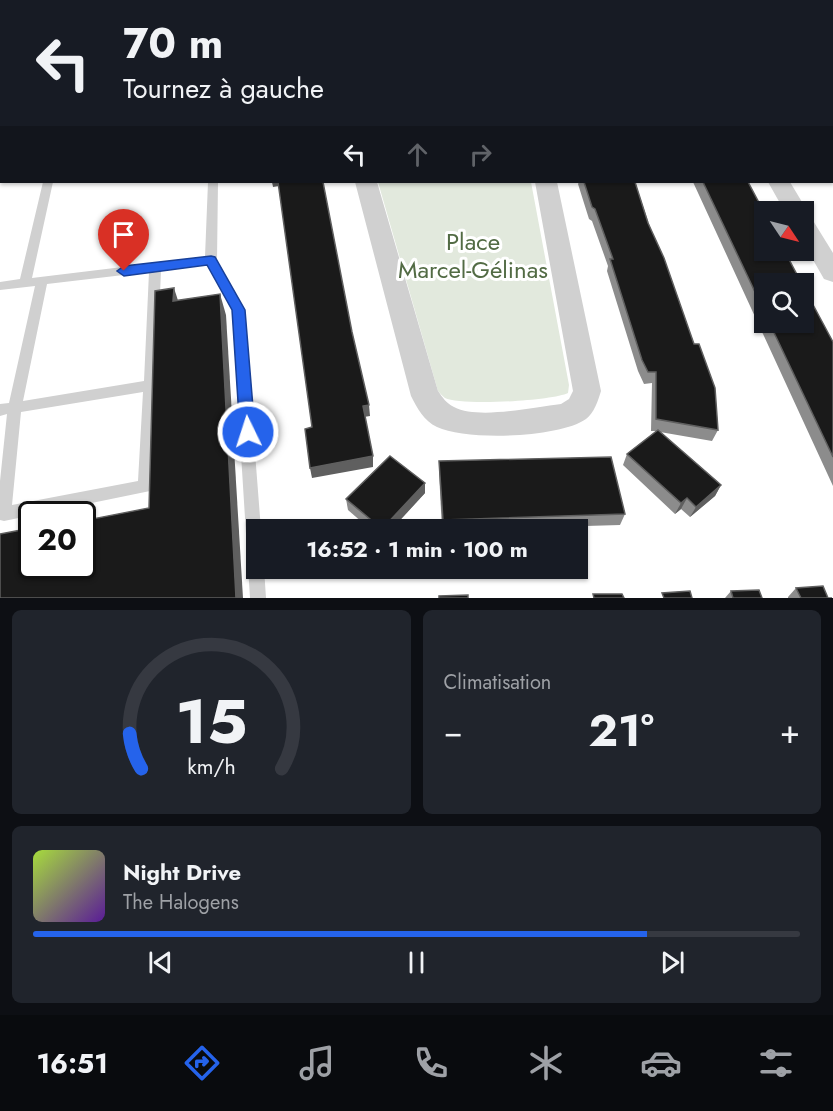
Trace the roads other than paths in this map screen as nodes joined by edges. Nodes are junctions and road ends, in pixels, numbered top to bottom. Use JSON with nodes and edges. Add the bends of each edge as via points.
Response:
{"nodes":[{"id":1,"x":48,"y":183,"type":"edge"},
{"id":2,"x":213,"y":183,"type":"edge"},
{"id":3,"x":366,"y":183,"type":"edge"},
{"id":4,"x":546,"y":183,"type":"edge"},
{"id":5,"x":780,"y":183,"type":"edge"},
{"id":6,"x":790,"y":201,"type":"edge"},
{"id":7,"x":814,"y":241,"type":"edge"},
{"id":8,"x":211,"y":260,"type":"junction"},
{"id":9,"x":155,"y":267,"type":"junction"},
{"id":10,"x":833,"y":273,"type":"edge"},
{"id":11,"x":42,"y":281,"type":"junction"},
{"id":12,"x":25,"y":283,"type":"junction"},
{"id":13,"x":0,"y":286,"type":"edge"},
{"id":14,"x":150,"y":385,"type":"junction"},
{"id":15,"x":7,"y":409,"type":"edge"},
{"id":16,"x":258,"y":598,"type":"edge"}],
"edges":[{"from":1,"to":12,"type":"lane"},
{"from":2,"to":8,"type":"lane"},
{"from":3,"to":4,"type":"street","via":[[425,396],[436,411],[458,423],[483,424],[563,416],[584,404],[587,391]]},
{"from":5,"to":6,"type":"street"},
{"from":7,"to":10,"type":"street"},
{"from":8,"to":9,"type":"lane"},
{"from":8,"to":16,"type":"lane","via":[[238,310]]},
{"from":9,"to":11,"type":"lane"},
{"from":9,"to":14,"type":"lane"},
{"from":11,"to":12,"type":"lane"},
{"from":11,"to":15,"type":"lane"},
{"from":12,"to":13,"type":"lane"},
{"from":14,"to":15,"type":"lane"},
{"from":14,"to":15,"type":"lane","via":[[145,486],[4,514]]}]}
